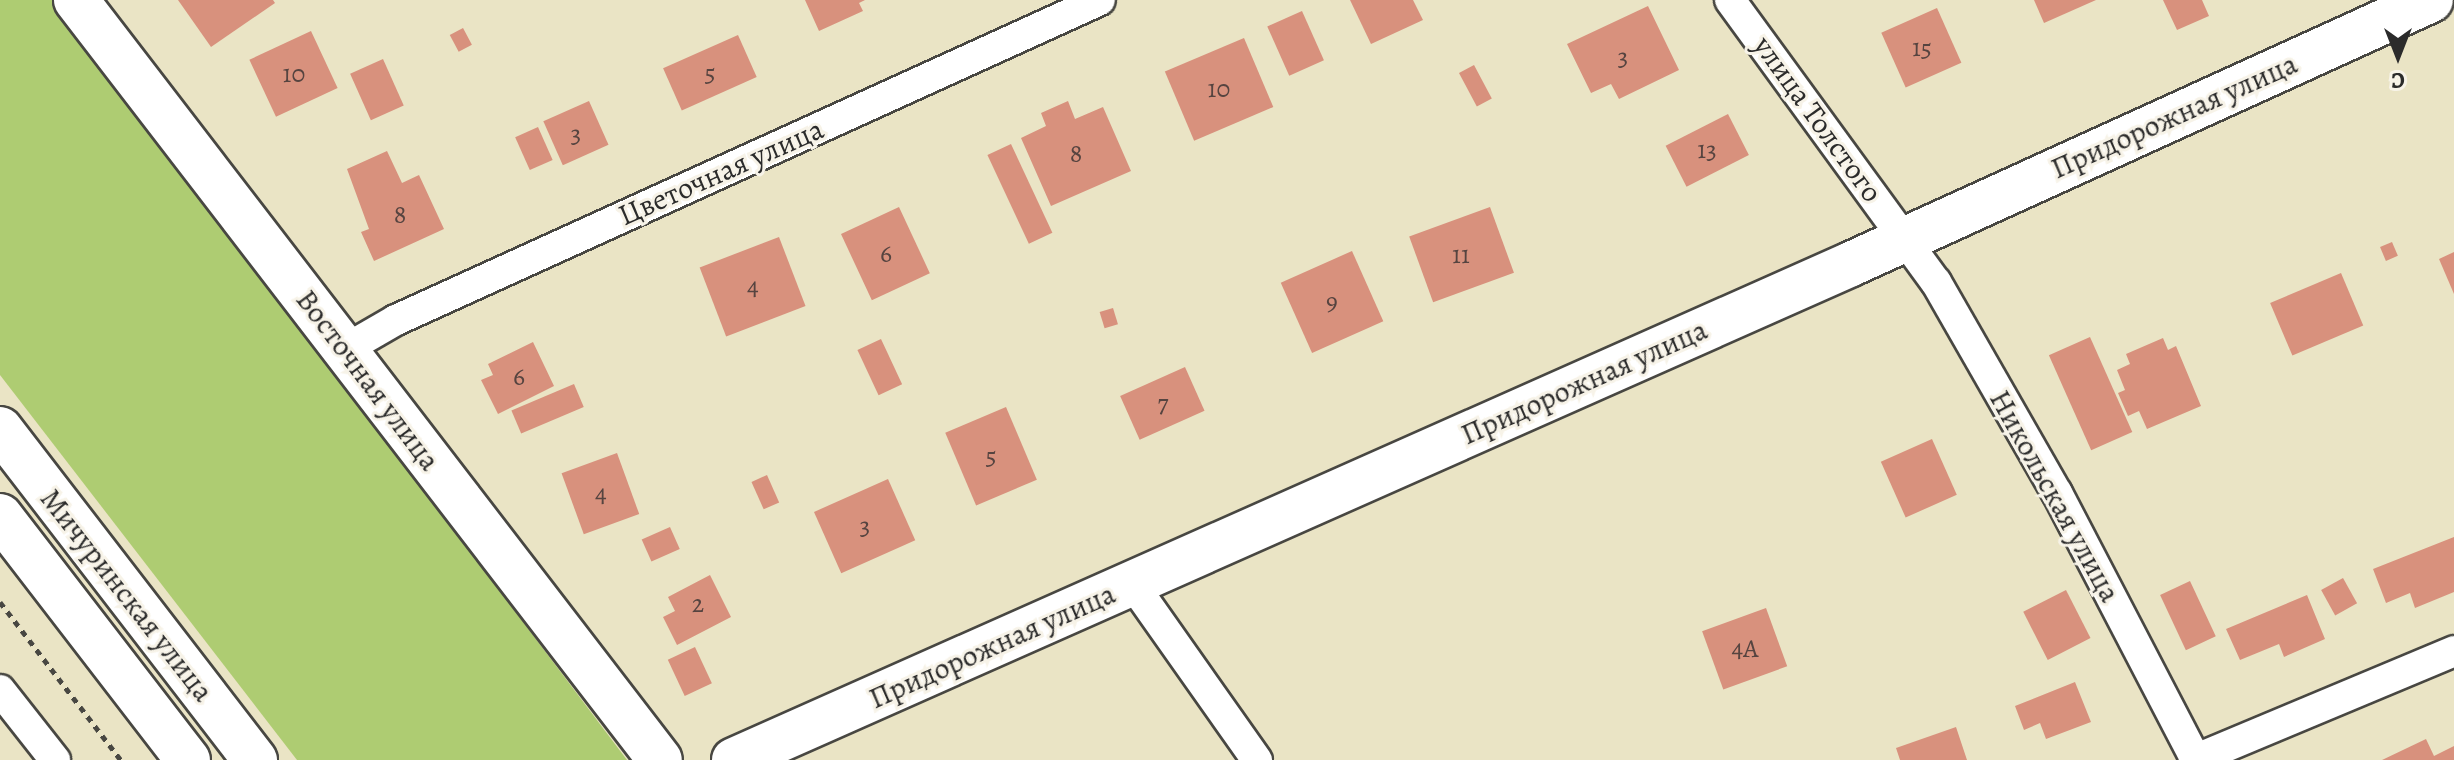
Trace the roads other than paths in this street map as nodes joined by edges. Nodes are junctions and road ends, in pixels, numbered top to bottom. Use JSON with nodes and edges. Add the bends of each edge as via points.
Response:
{"nodes":[{"id":1,"x":76,"y":0,"type":"edge"},
{"id":2,"x":1100,"y":0,"type":"edge"},
{"id":3,"x":1730,"y":0,"type":"edge"},
{"id":4,"x":2431,"y":0,"type":"edge"},
{"id":5,"x":1904,"y":238,"type":"junction"},
{"id":6,"x":344,"y":350,"type":"junction"},
{"id":7,"x":0,"y":429,"type":"edge"},
{"id":8,"x":0,"y":516,"type":"edge"},
{"id":9,"x":1132,"y":583,"type":"junction"},
{"id":10,"x":2454,"y":651,"type":"edge"},
{"id":11,"x":0,"y":690,"type":"edge"},
{"id":12,"x":55,"y":760,"type":"edge"},
{"id":13,"x":188,"y":760,"type":"edge"},
{"id":14,"x":255,"y":760,"type":"edge"},
{"id":15,"x":660,"y":760,"type":"edge"},
{"id":16,"x":734,"y":760,"type":"edge"},
{"id":17,"x":1257,"y":760,"type":"edge"},
{"id":18,"x":2195,"y":760,"type":"edge"}],
"edges":[{"from":1,"to":6,"type":"street","name":"Восточная улица"},
{"from":2,"to":6,"type":"street","name":"Цветочная улица","via":[[424,307]]},
{"from":3,"to":5,"type":"street","name":"улица Толстого"},
{"from":4,"to":5,"type":"street","name":"Придорожная улица"},
{"from":5,"to":9,"type":"street","name":"Придорожная улица"},
{"from":5,"to":18,"type":"street","name":"Никольская улица","via":[[1936,282],[2057,493]]},
{"from":6,"to":15,"type":"street","name":"Восточная улица"},
{"from":7,"to":14,"type":"street","name":"Мичуринская улица"},
{"from":8,"to":13,"type":"street","name":"Мичуринская улица"},
{"from":9,"to":16,"type":"street","name":"Придорожная улица"},
{"from":9,"to":17,"type":"street"},
{"from":10,"to":18,"type":"street"},
{"from":11,"to":12,"type":"street"}]}
